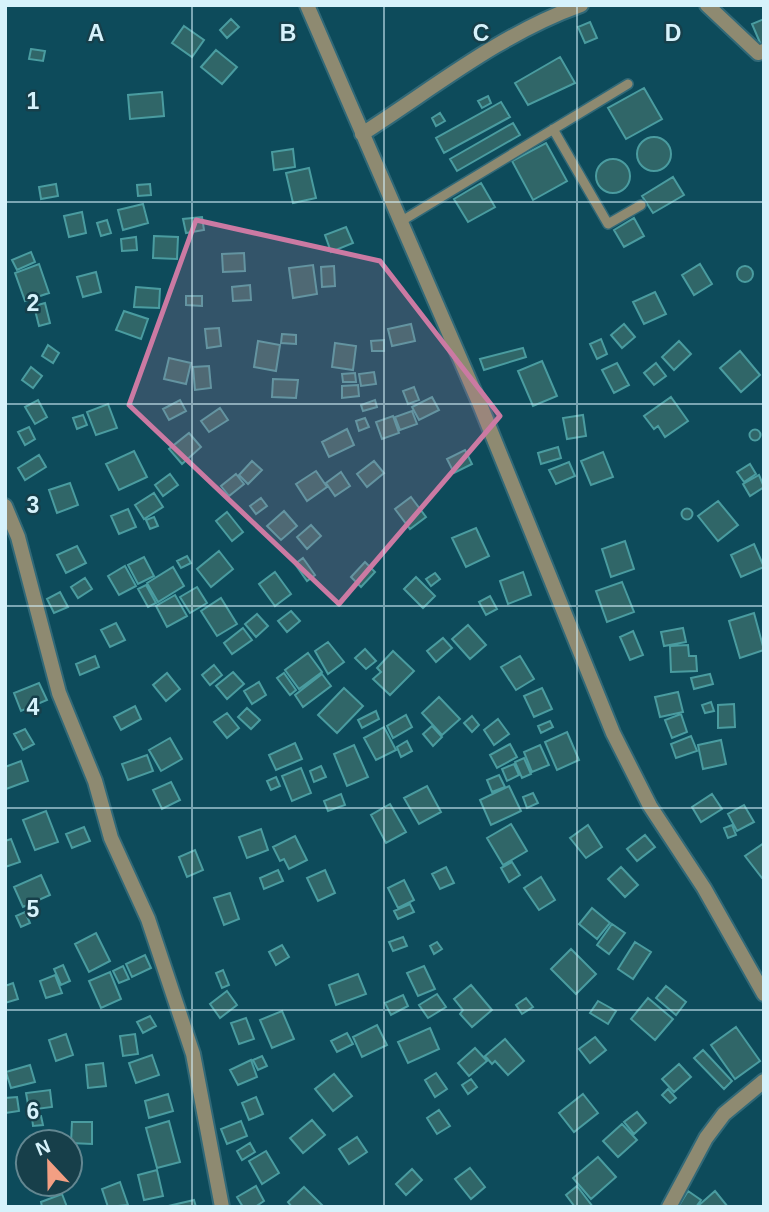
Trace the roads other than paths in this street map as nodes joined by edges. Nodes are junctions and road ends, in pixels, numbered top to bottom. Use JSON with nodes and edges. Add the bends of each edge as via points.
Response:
{"nodes":[{"id":1,"x":307,"y":5,"type":"edge"},
{"id":2,"x":581,"y":5,"type":"edge"},
{"id":3,"x":707,"y":5,"type":"edge"},
{"id":4,"x":764,"y":51,"type":"edge"},
{"id":5,"x":628,"y":84,"type":"dead end"},
{"id":6,"x":553,"y":129,"type":"junction"},
{"id":7,"x":362,"y":134,"type":"junction"},
{"id":8,"x":641,"y":205,"type":"dead end"},
{"id":9,"x":400,"y":222,"type":"junction"},
{"id":10,"x":5,"y":506,"type":"edge"},
{"id":11,"x":764,"y":994,"type":"edge"},
{"id":12,"x":764,"y":1081,"type":"edge"},
{"id":13,"x":222,"y":1207,"type":"edge"},
{"id":14,"x":669,"y":1207,"type":"edge"}],
"edges":[{"from":1,"to":7,"type":"street"},
{"from":2,"to":7,"type":"street","via":[[545,18],[461,66]]},
{"from":3,"to":4,"type":"street","via":[[758,53]]},
{"from":5,"to":6,"type":"lane"},
{"from":6,"to":8,"type":"lane","via":[[608,224]]},
{"from":6,"to":9,"type":"lane"},
{"from":7,"to":9,"type":"street"},
{"from":9,"to":11,"type":"street","via":[[613,733],[650,806],[704,888]]},
{"from":10,"to":13,"type":"street","via":[[18,537],[59,692],[95,781],[111,838],[148,919],[193,1054]]},
{"from":12,"to":14,"type":"street","via":[[724,1114]]}]}
